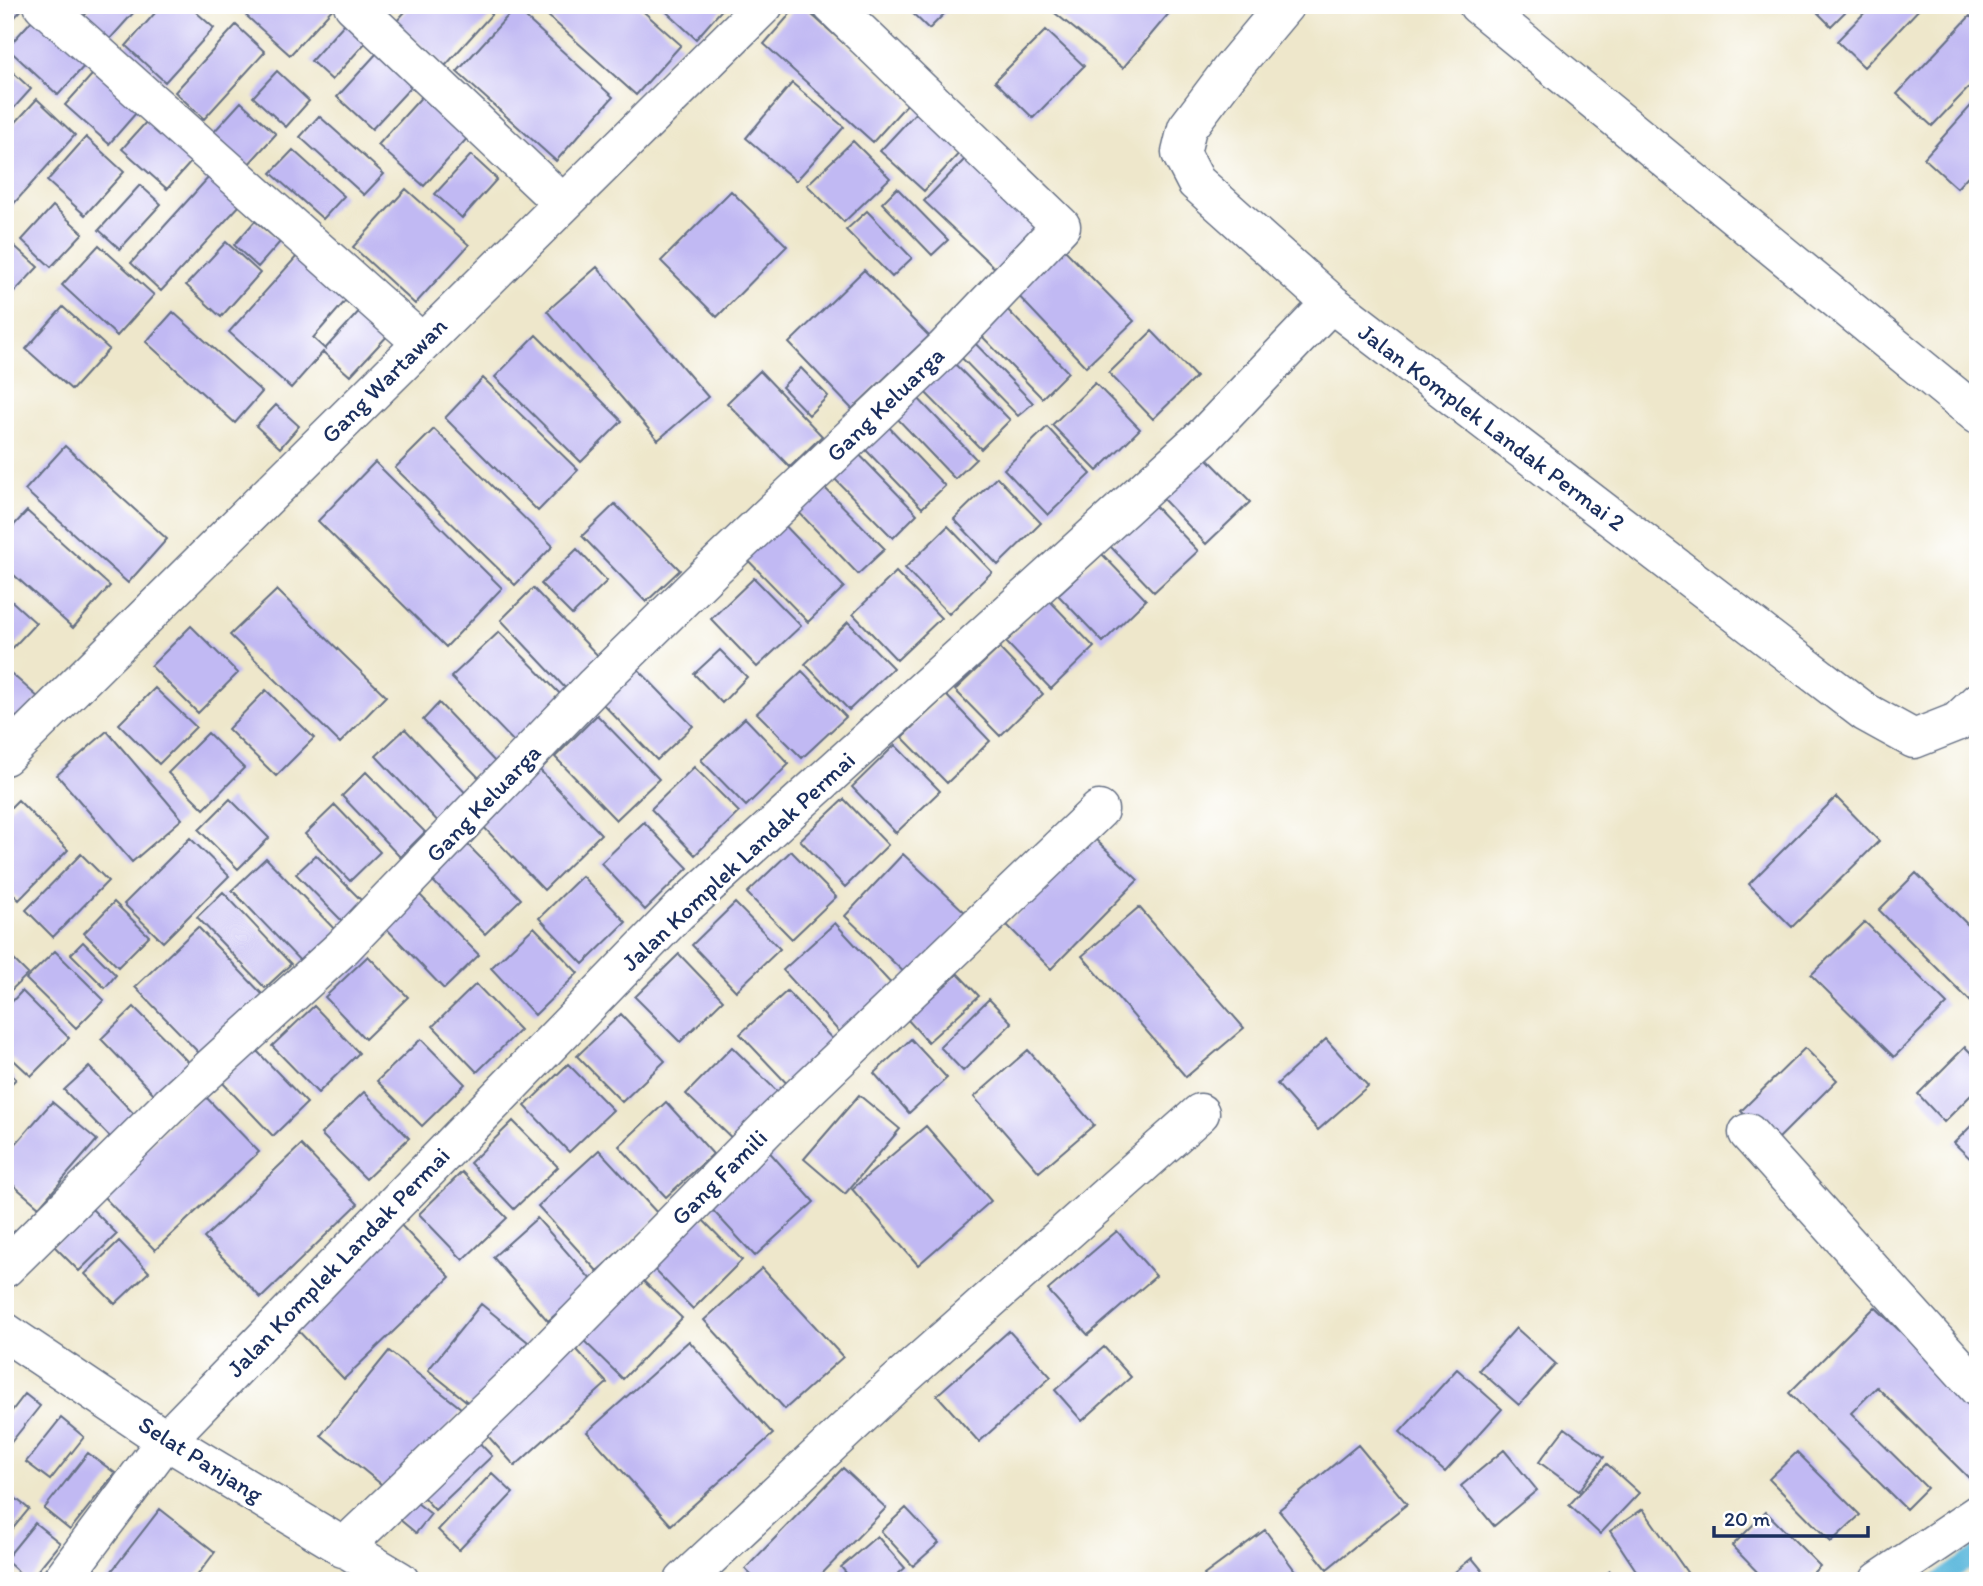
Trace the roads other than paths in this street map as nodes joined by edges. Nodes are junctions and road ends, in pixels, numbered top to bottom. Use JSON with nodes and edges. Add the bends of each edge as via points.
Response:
{"nodes":[{"id":1,"x":43,"y":5,"type":"edge"},
{"id":2,"x":353,"y":5,"type":"edge"},
{"id":3,"x":764,"y":5,"type":"edge"},
{"id":4,"x":832,"y":5,"type":"edge"},
{"id":5,"x":1285,"y":5,"type":"edge"},
{"id":6,"x":1478,"y":5,"type":"edge"},
{"id":7,"x":562,"y":204,"type":"junction"},
{"id":8,"x":1331,"y":303,"type":"junction"},
{"id":9,"x":421,"y":342,"type":"junction"},
{"id":10,"x":1978,"y":415,"type":"edge"},
{"id":11,"x":1978,"y":702,"type":"edge"},
{"id":12,"x":5,"y":756,"type":"edge"},
{"id":13,"x":1098,"y":810,"type":"dead end"},
{"id":14,"x":1200,"y":1113,"type":"dead end"},
{"id":15,"x":1748,"y":1133,"type":"dead end"},
{"id":16,"x":5,"y":1268,"type":"edge"},
{"id":17,"x":5,"y":1332,"type":"edge"},
{"id":18,"x":1978,"y":1388,"type":"edge"},
{"id":19,"x":166,"y":1440,"type":"junction"},
{"id":20,"x":1978,"y":1514,"type":"edge"},
{"id":21,"x":343,"y":1548,"type":"junction"},
{"id":22,"x":61,"y":1581,"type":"edge"},
{"id":23,"x":400,"y":1581,"type":"edge"},
{"id":24,"x":684,"y":1581,"type":"edge"},
{"id":25,"x":1879,"y":1581,"type":"edge"}],
"edges":[{"from":1,"to":9,"type":"street"},
{"from":2,"to":7,"type":"street"},
{"from":3,"to":7,"type":"street","name":"Gang Wartawan"},
{"from":4,"to":16,"type":"street","name":"Gang Keluarga","via":[[1061,226],[957,335],[595,685],[343,947],[170,1105]]},
{"from":5,"to":8,"type":"street","name":"Jalan Komplek Landak Permai 2","via":[[1187,128],[1181,153],[1196,182]]},
{"from":6,"to":10,"type":"street"},
{"from":7,"to":9,"type":"street","name":"Gang Wartawan"},
{"from":8,"to":11,"type":"street","name":"Jalan Komplek Landak Permai 2","via":[[1865,712],[1913,739],[1957,722]]},
{"from":8,"to":19,"type":"street","name":"Jalan Komplek Landak Permai","via":[[1206,433],[677,912]]},
{"from":9,"to":12,"type":"street","name":"Gang Wartawan"},
{"from":13,"to":21,"type":"street","name":"Gang Famili","via":[[768,1127],[533,1366]]},
{"from":14,"to":24,"type":"street","via":[[894,1385]]},
{"from":15,"to":18,"type":"street"},
{"from":17,"to":19,"type":"street","name":"Selat Panjang"},
{"from":19,"to":21,"type":"street","name":"Selat Panjang"},
{"from":19,"to":22,"type":"street","name":"Jalan Komplek Landak Permai"},
{"from":20,"to":25,"type":"street"},
{"from":21,"to":23,"type":"street","name":"Selat Panjang"}]}
